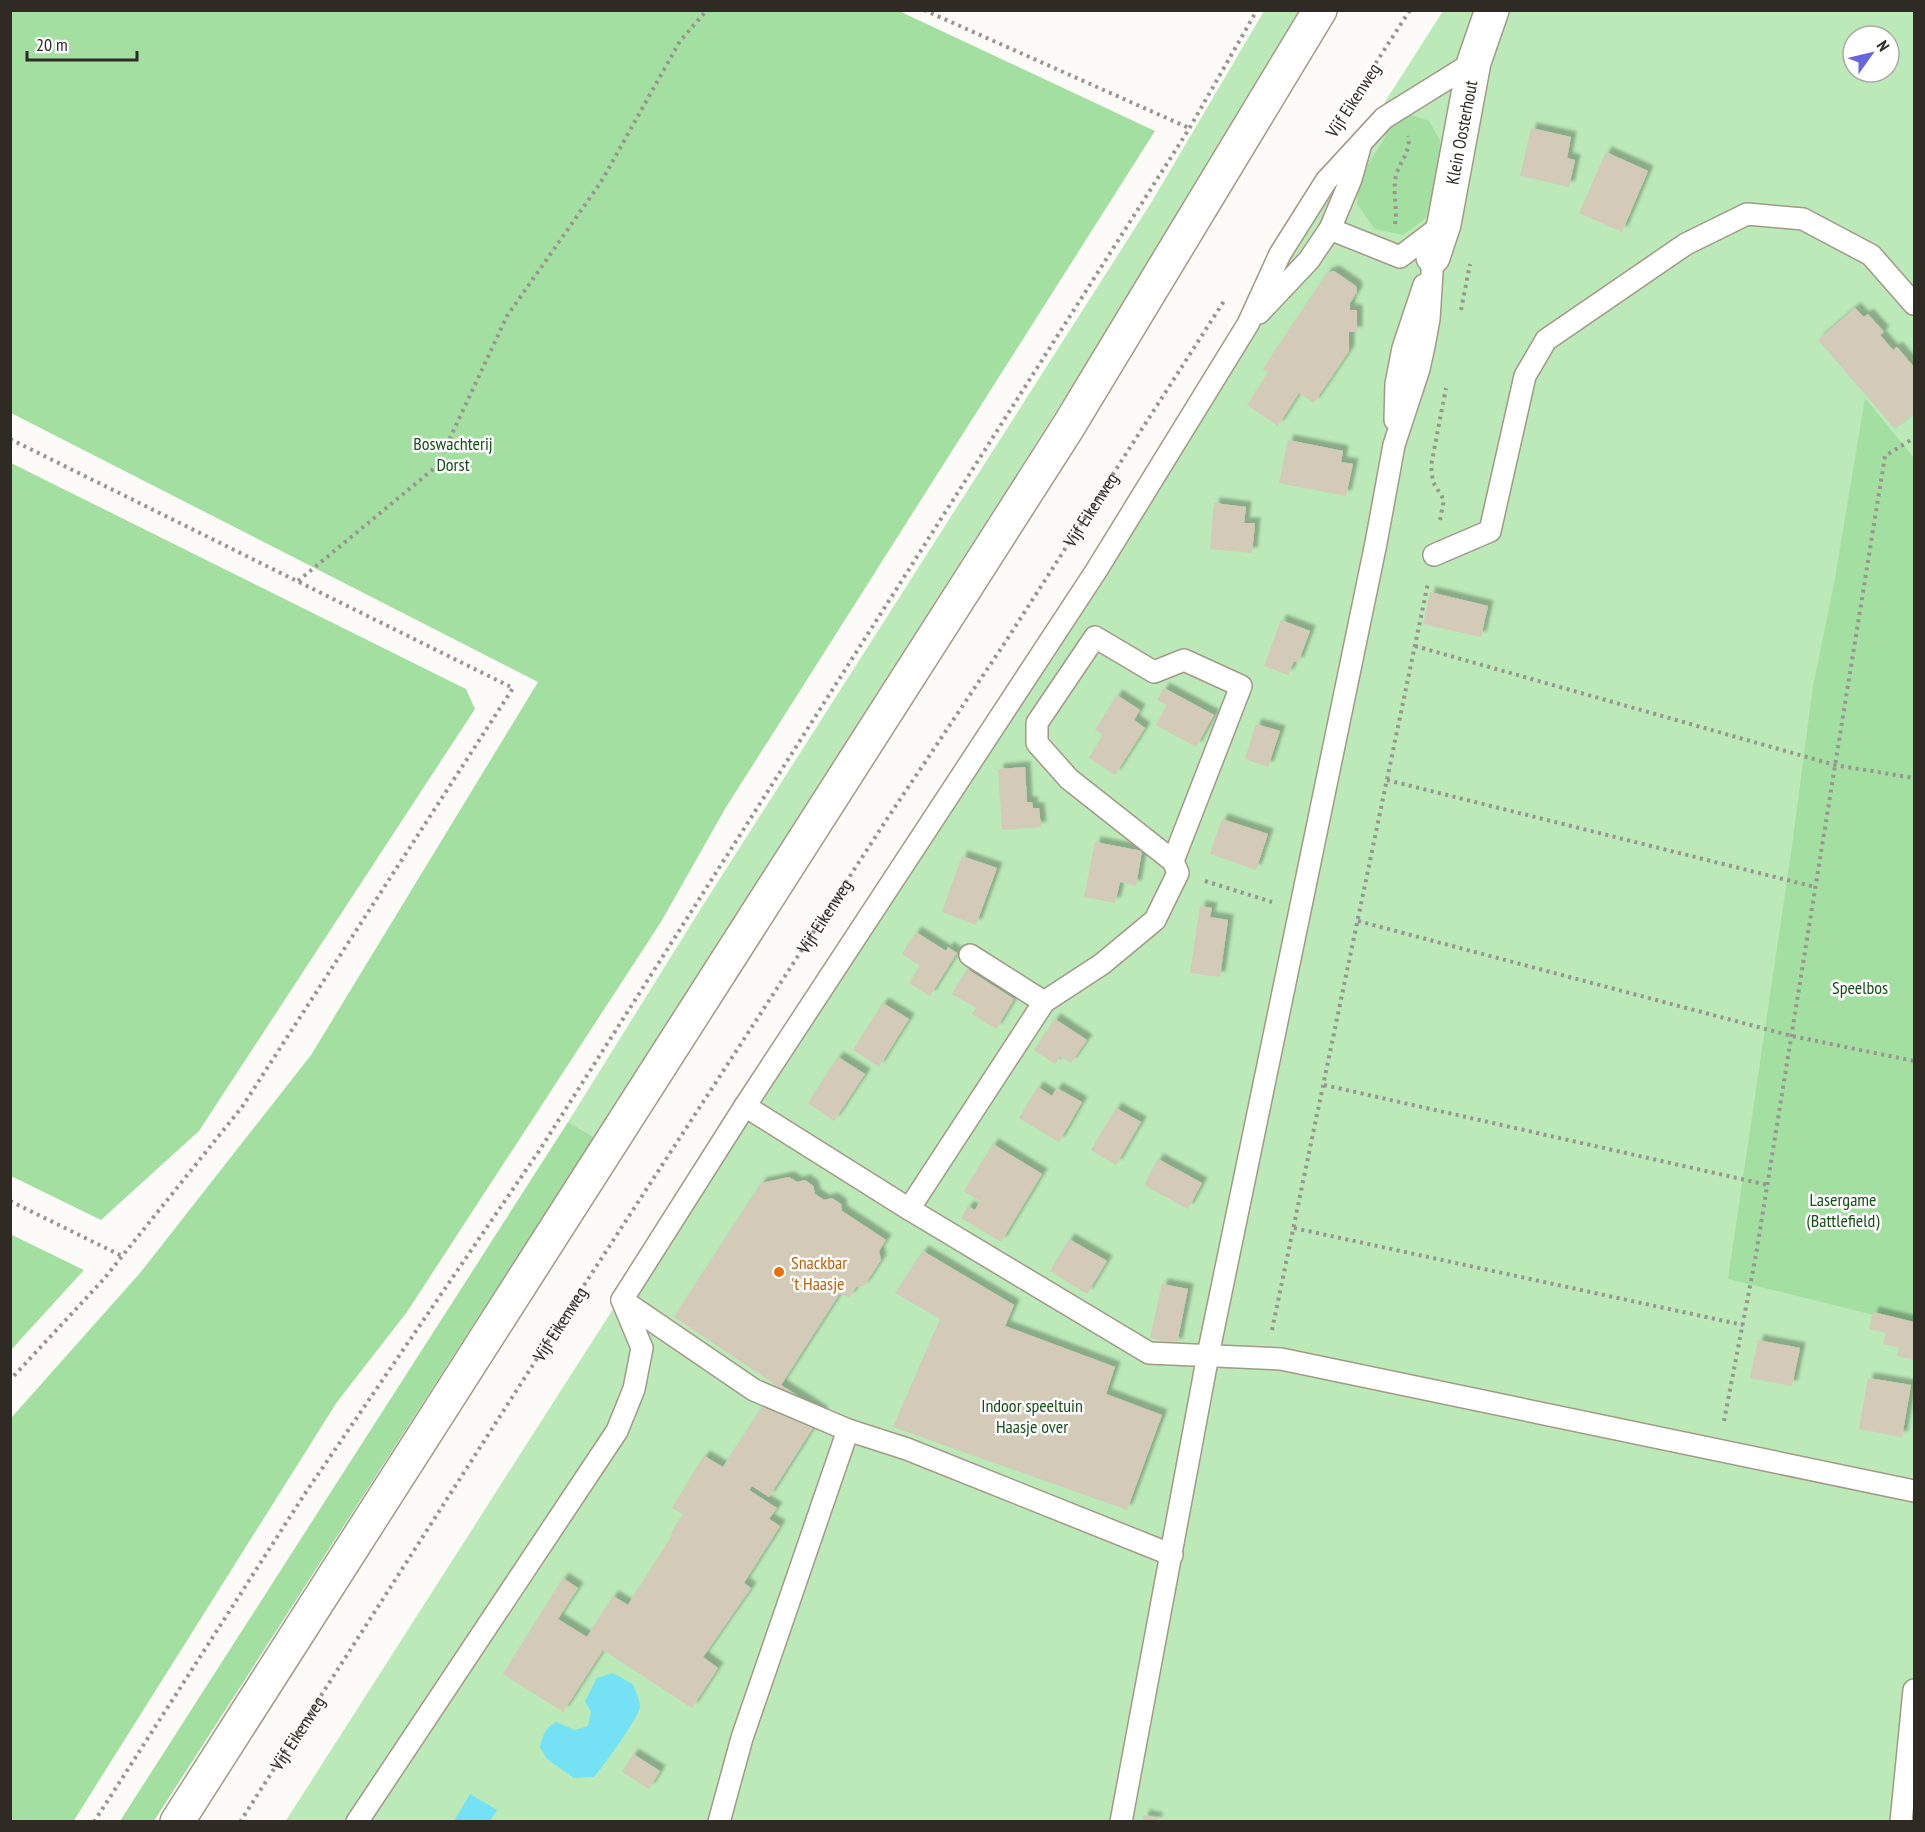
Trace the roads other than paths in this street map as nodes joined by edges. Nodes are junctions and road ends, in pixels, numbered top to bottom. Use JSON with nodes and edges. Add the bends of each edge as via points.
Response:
{"nodes":[{"id":1,"x":1320,"y":10,"type":"edge"},
{"id":2,"x":1492,"y":10,"type":"edge"},
{"id":3,"x":1474,"y":62,"type":"junction"},
{"id":4,"x":1361,"y":143,"type":"junction"},
{"id":5,"x":1444,"y":224,"type":"junction"},
{"id":6,"x":1330,"y":229,"type":"junction"},
{"id":7,"x":1433,"y":257,"type":"joint"},
{"id":8,"x":1914,"y":304,"type":"edge"},
{"id":9,"x":1248,"y":324,"type":"junction"},
{"id":10,"x":1434,"y":555,"type":"road end"},
{"id":11,"x":1176,"y":867,"type":"junction"},
{"id":12,"x":970,"y":956,"type":"dead end"},
{"id":13,"x":1044,"y":1002,"type":"junction"},
{"id":14,"x":745,"y":1106,"type":"junction"},
{"id":15,"x":909,"y":1209,"type":"junction"},
{"id":16,"x":622,"y":1300,"type":"junction"},
{"id":17,"x":1208,"y":1355,"type":"junction"},
{"id":18,"x":848,"y":1430,"type":"junction"},
{"id":19,"x":1914,"y":1491,"type":"edge"},
{"id":20,"x":1172,"y":1555,"type":"junction"},
{"id":21,"x":1914,"y":1690,"type":"edge"},
{"id":22,"x":177,"y":1821,"type":"edge"},
{"id":23,"x":357,"y":1821,"type":"edge"},
{"id":24,"x":719,"y":1821,"type":"edge"},
{"id":25,"x":1121,"y":1821,"type":"edge"},
{"id":26,"x":1901,"y":1821,"type":"edge"}],
"edges":[{"from":1,"to":22,"type":"main road","via":[[1068,427]]},
{"from":2,"to":3,"type":"main road","name":"Klein Oosterhout"},
{"from":3,"to":4,"type":"lane","via":[[1384,118]]},
{"from":3,"to":5,"type":"main road","name":"Klein Oosterhout"},
{"from":4,"to":6,"type":"lane"},
{"from":4,"to":9,"type":"lane","via":[[1326,181],[1280,254]]},
{"from":5,"to":6,"type":"lane","via":[[1400,257]]},
{"from":5,"to":7,"type":"main road","name":"Klein Oosterhout"},
{"from":6,"to":9,"type":"lane","via":[[1302,268]]},
{"from":7,"to":17,"type":"lane","via":[[1403,348],[1396,384],[1394,445],[1376,543]]},
{"from":8,"to":10,"type":"lane","via":[[1871,255],[1803,219],[1747,214],[1686,244],[1546,340],[1525,376],[1490,531]]},
{"from":9,"to":14,"type":"lane","via":[[1096,571]]},
{"from":11,"to":11,"type":"lane","via":[[1069,779],[1037,743],[1037,723],[1095,637],[1154,672],[1184,660],[1240,686]]},
{"from":11,"to":13,"type":"lane","via":[[1155,920],[1102,964]]},
{"from":12,"to":13,"type":"lane"},
{"from":13,"to":15,"type":"lane"},
{"from":14,"to":15,"type":"lane"},
{"from":14,"to":16,"type":"lane"},
{"from":15,"to":17,"type":"lane","via":[[1149,1353]]},
{"from":16,"to":18,"type":"lane","via":[[754,1390]]},
{"from":16,"to":23,"type":"lane","via":[[642,1348],[634,1389],[617,1431]]},
{"from":17,"to":19,"type":"lane","via":[[1281,1359]]},
{"from":17,"to":20,"type":"lane"},
{"from":18,"to":20,"type":"lane","via":[[907,1449]]},
{"from":18,"to":24,"type":"lane","via":[[742,1738]]},
{"from":20,"to":25,"type":"lane"},
{"from":21,"to":26,"type":"lane"}]}
